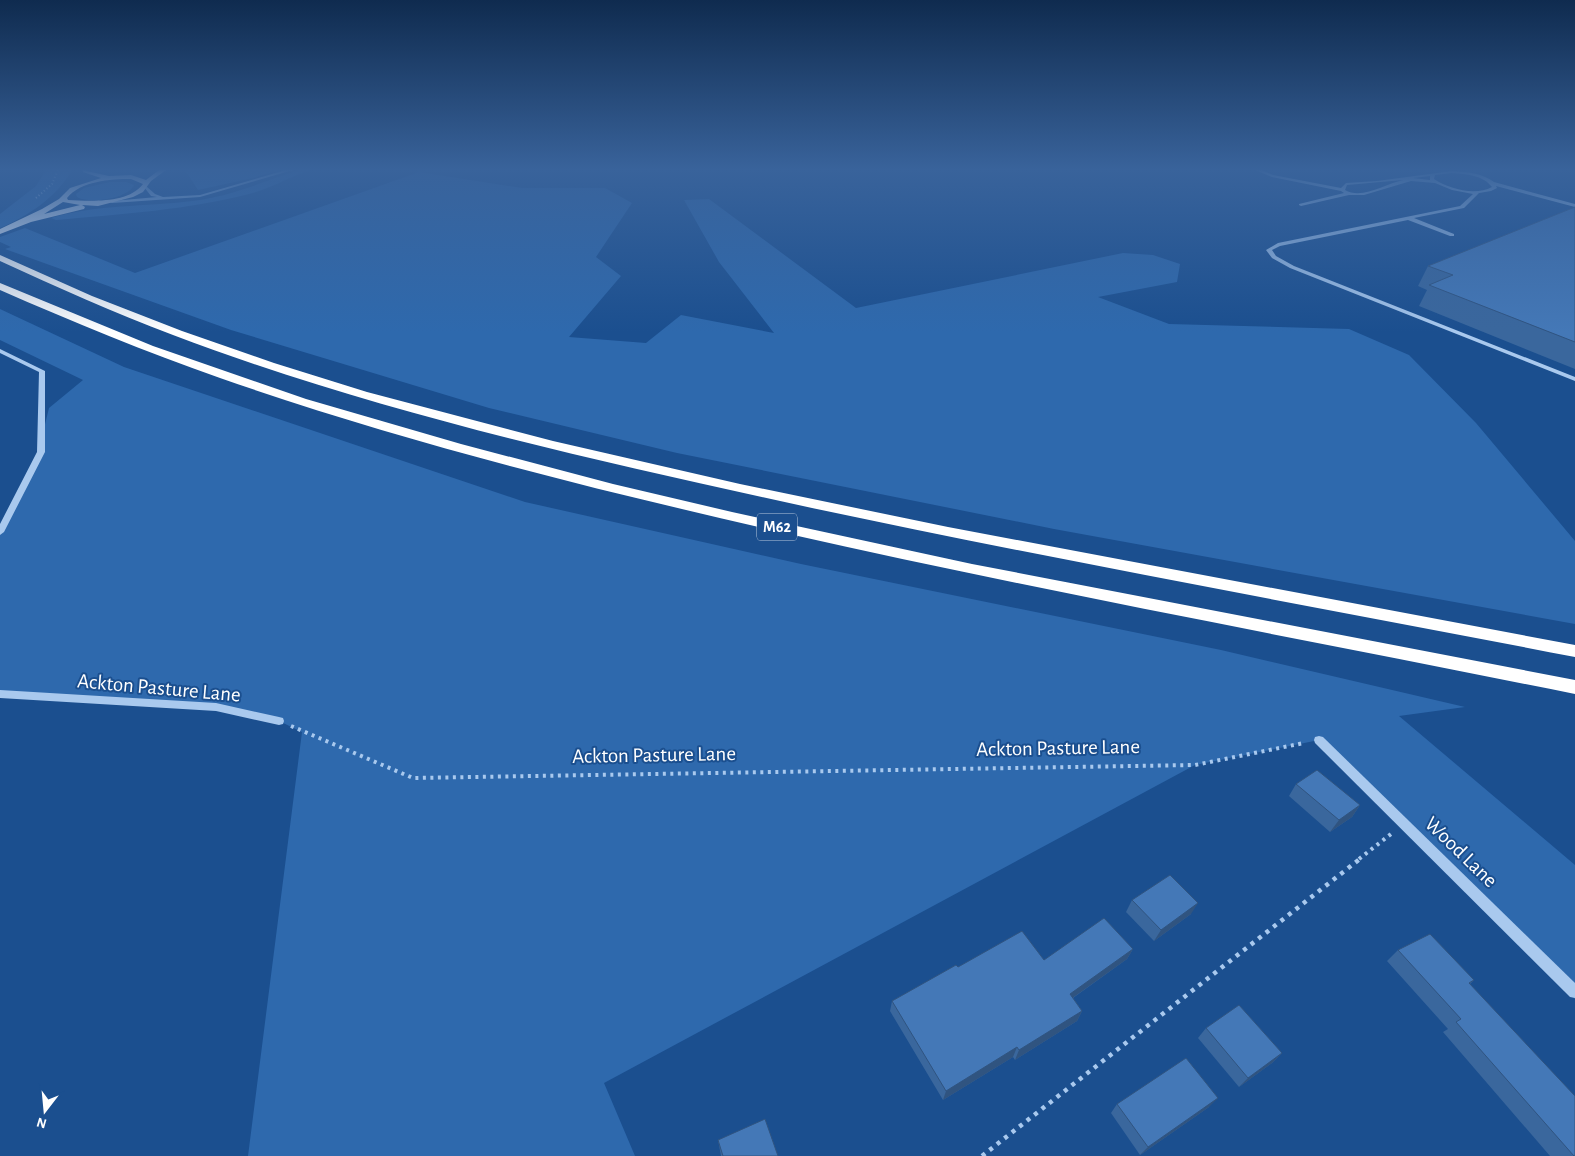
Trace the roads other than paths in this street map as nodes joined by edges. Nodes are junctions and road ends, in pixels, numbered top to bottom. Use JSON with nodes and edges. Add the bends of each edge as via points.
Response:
{"nodes":[{"id":1,"x":19,"y":224,"type":"edge"},
{"id":2,"x":1379,"y":224,"type":"edge"},
{"id":3,"x":1423,"y":224,"type":"edge"},
{"id":4,"x":0,"y":232,"type":"edge"},
{"id":5,"x":1452,"y":235,"type":"dead end"},
{"id":6,"x":2,"y":259,"type":"edge"},
{"id":7,"x":0,"y":286,"type":"edge"},
{"id":8,"x":0,"y":351,"type":"edge"},
{"id":9,"x":1575,"y":379,"type":"edge"},
{"id":10,"x":0,"y":532,"type":"edge"},
{"id":11,"x":1575,"y":651,"type":"edge"},
{"id":12,"x":1575,"y":687,"type":"edge"},
{"id":13,"x":0,"y":694,"type":"edge"},
{"id":14,"x":279,"y":720,"type":"road end"},
{"id":15,"x":1319,"y":740,"type":"road end"},
{"id":16,"x":1575,"y":992,"type":"edge"}],
"edges":[{"from":1,"to":4,"type":"main road"},
{"from":2,"to":9,"type":"street","via":[[1278,245],[1269,250],[1274,257],[1292,267]]},
{"from":3,"to":5,"type":"street"},
{"from":6,"to":11,"type":"highway","number":"M62","via":[[81,296],[172,332],[358,392],[549,444],[865,515]]},
{"from":7,"to":12,"type":"highway","number":"M62","via":[[63,315],[202,368],[324,409],[540,470],[919,559]]},
{"from":8,"to":10,"type":"street","via":[[42,371],[41,452]]},
{"from":13,"to":14,"type":"street","name":"Ackton Pasture Lane","via":[[216,707]]},
{"from":15,"to":16,"type":"street","name":"Wood Lane"}]}
